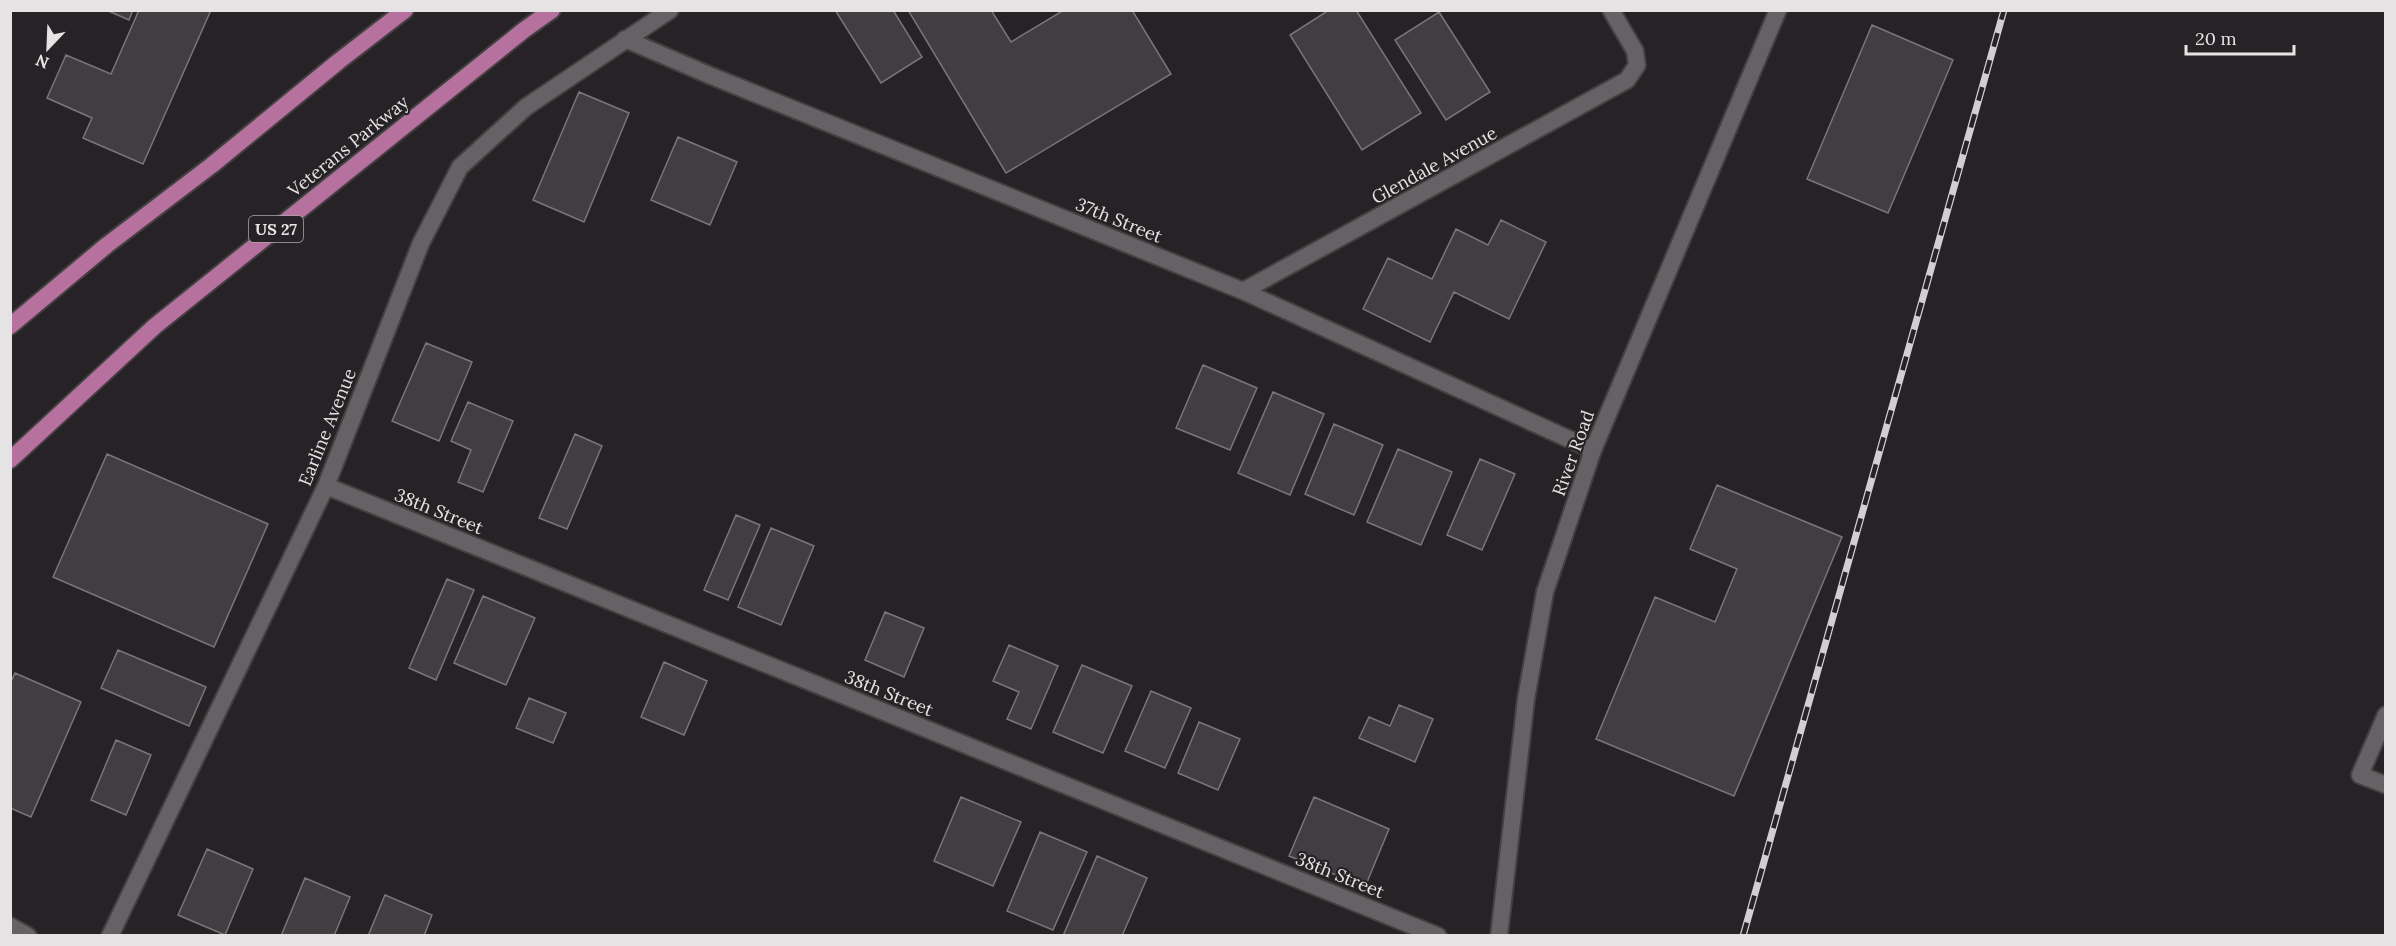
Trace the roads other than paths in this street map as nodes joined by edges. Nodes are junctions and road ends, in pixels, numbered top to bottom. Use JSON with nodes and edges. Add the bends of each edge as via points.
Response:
{"nodes":[{"id":1,"x":405,"y":10,"type":"edge"},
{"id":2,"x":552,"y":10,"type":"edge"},
{"id":3,"x":670,"y":10,"type":"edge"},
{"id":4,"x":1611,"y":10,"type":"edge"},
{"id":5,"x":1778,"y":10,"type":"edge"},
{"id":6,"x":625,"y":39,"type":"junction"},
{"id":7,"x":1243,"y":291,"type":"junction"},
{"id":8,"x":10,"y":326,"type":"edge"},
{"id":9,"x":1593,"y":450,"type":"junction"},
{"id":10,"x":10,"y":460,"type":"edge"},
{"id":11,"x":326,"y":486,"type":"junction"},
{"id":12,"x":2385,"y":716,"type":"edge"},
{"id":13,"x":2385,"y":785,"type":"edge"},
{"id":14,"x":10,"y":926,"type":"edge"},
{"id":15,"x":28,"y":936,"type":"edge"},
{"id":16,"x":110,"y":936,"type":"edge"},
{"id":17,"x":1438,"y":936,"type":"edge"},
{"id":18,"x":1499,"y":936,"type":"edge"}],
"edges":[{"from":1,"to":8,"type":"main road"},
{"from":2,"to":10,"type":"main road","name":"Veterans Parkway","number":"US 27","via":[[155,326]]},
{"from":3,"to":6,"type":"street","name":"Earline Avenue"},
{"from":4,"to":7,"type":"street","name":"Glendale Avenue","via":[[1635,51],[1636,65],[1627,80]]},
{"from":5,"to":9,"type":"street","name":"River Road"},
{"from":6,"to":7,"type":"street","name":"37th Street"},
{"from":6,"to":11,"type":"street","name":"Earline Avenue","via":[[526,107],[460,167],[421,243]]},
{"from":7,"to":9,"type":"street","name":"37th Street"},
{"from":9,"to":18,"type":"street","name":"River Road","via":[[1545,592],[1526,699]]},
{"from":11,"to":16,"type":"street","name":"Earline Avenue"},
{"from":11,"to":17,"type":"street","name":"38th Street"},
{"from":12,"to":13,"type":"street","via":[[2360,775]]},
{"from":14,"to":15,"type":"street"}]}
